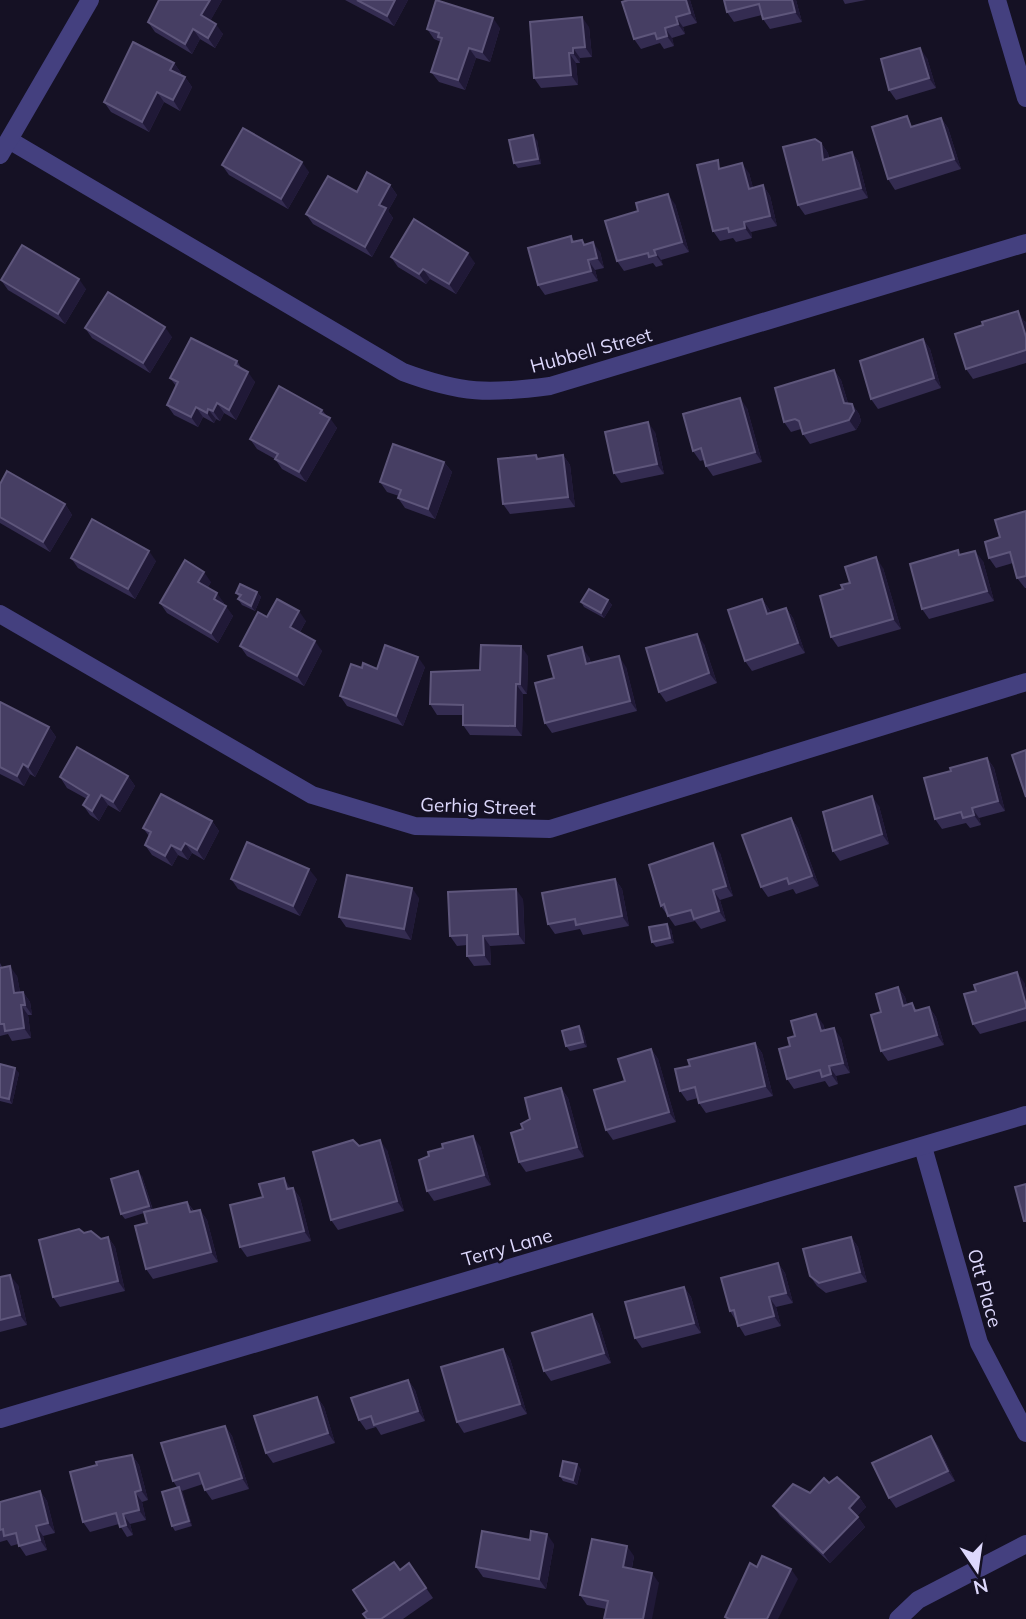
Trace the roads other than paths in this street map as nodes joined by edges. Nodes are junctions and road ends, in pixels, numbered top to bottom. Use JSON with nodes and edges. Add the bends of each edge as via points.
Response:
{"nodes":[{"id":1,"x":90,"y":0,"type":"edge"},
{"id":2,"x":997,"y":0,"type":"edge"},
{"id":3,"x":1026,"y":98,"type":"edge"},
{"id":4,"x":4,"y":148,"type":"edge"},
{"id":5,"x":1026,"y":243,"type":"edge"},
{"id":6,"x":0,"y":614,"type":"edge"},
{"id":7,"x":1026,"y":682,"type":"edge"},
{"id":8,"x":1026,"y":1115,"type":"edge"},
{"id":9,"x":923,"y":1147,"type":"junction"},
{"id":10,"x":0,"y":1419,"type":"edge"},
{"id":11,"x":1026,"y":1433,"type":"edge"},
{"id":12,"x":1026,"y":1544,"type":"edge"},
{"id":13,"x":898,"y":1619,"type":"edge"}],
"edges":[{"from":1,"to":4,"type":"street"},
{"from":2,"to":3,"type":"street"},
{"from":4,"to":5,"type":"street","name":"Hubbell Street","via":[[403,372],[446,388],[496,393],[550,386]]},
{"from":6,"to":7,"type":"street","name":"Gerhig Street","via":[[312,795],[415,826],[550,829]]},
{"from":8,"to":9,"type":"street","name":"Terry Lane"},
{"from":9,"to":10,"type":"street","name":"Terry Lane"},
{"from":9,"to":11,"type":"street","name":"Ott Place","via":[[979,1343]]},
{"from":12,"to":13,"type":"street","via":[[918,1600]]}]}
